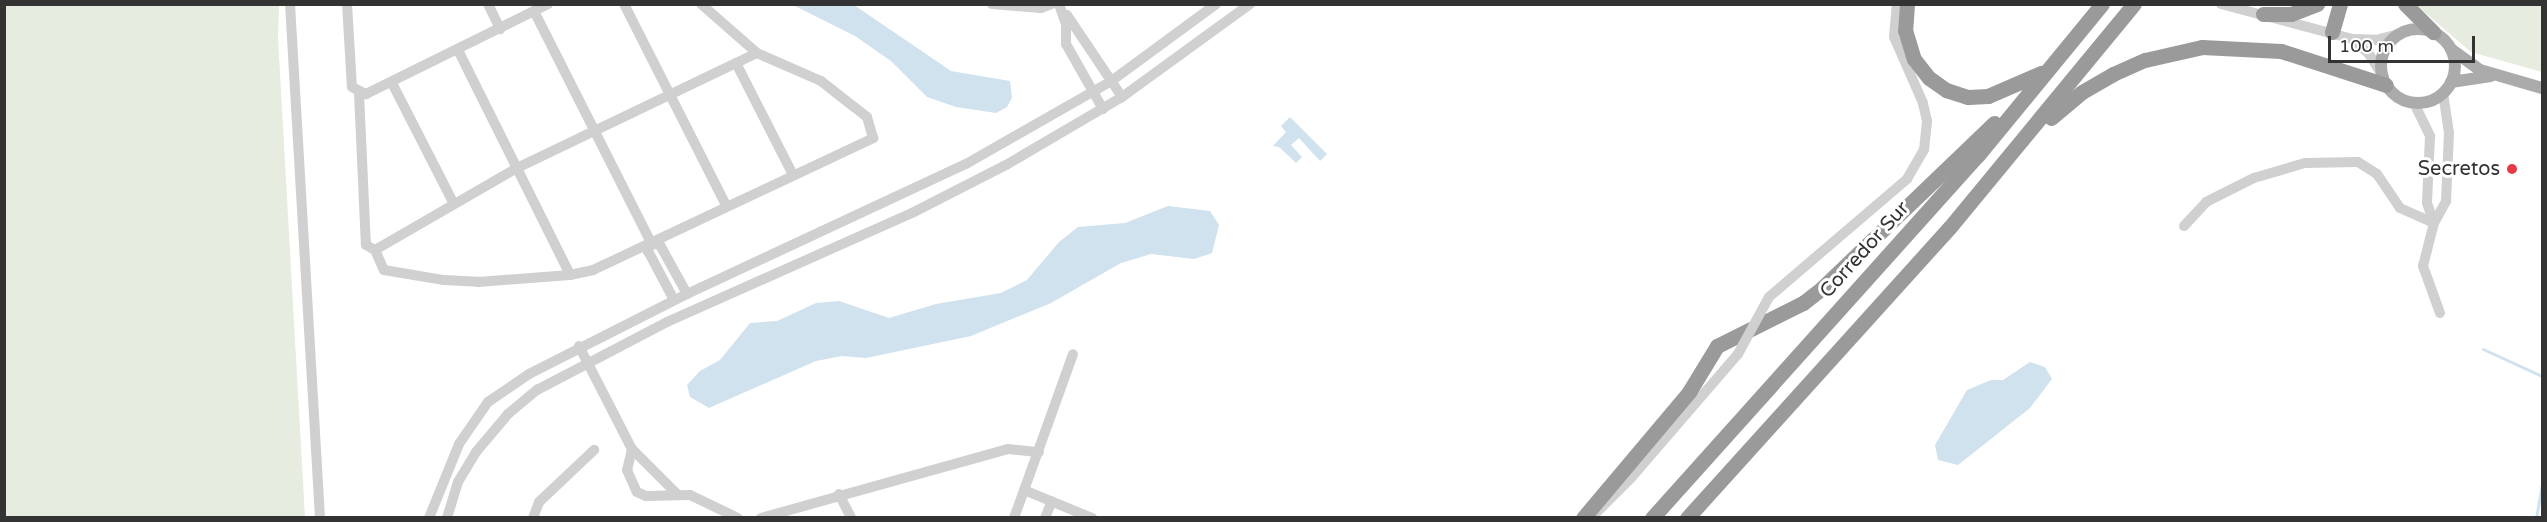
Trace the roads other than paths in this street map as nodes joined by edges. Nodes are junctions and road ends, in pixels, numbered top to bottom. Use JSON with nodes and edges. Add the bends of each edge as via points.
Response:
{"nodes":[{"id":1,"x":290,"y":4,"type":"edge"},
{"id":2,"x":347,"y":4,"type":"edge"},
{"id":3,"x":488,"y":4,"type":"edge"},
{"id":4,"x":548,"y":4,"type":"edge"},
{"id":5,"x":624,"y":4,"type":"edge"},
{"id":6,"x":701,"y":4,"type":"edge"},
{"id":7,"x":992,"y":4,"type":"edge"},
{"id":8,"x":1052,"y":4,"type":"edge"},
{"id":9,"x":1060,"y":4,"type":"edge"},
{"id":10,"x":1216,"y":4,"type":"edge"},
{"id":11,"x":1250,"y":4,"type":"edge"},
{"id":12,"x":1897,"y":4,"type":"edge"},
{"id":13,"x":1907,"y":4,"type":"edge"},
{"id":14,"x":2102,"y":4,"type":"edge"},
{"id":15,"x":2134,"y":4,"type":"edge"},
{"id":16,"x":2221,"y":4,"type":"edge"},
{"id":17,"x":2317,"y":4,"type":"edge"},
{"id":18,"x":2340,"y":4,"type":"edge"},
{"id":19,"x":2405,"y":4,"type":"edge"},
{"id":20,"x":534,"y":11,"type":"junction"},
{"id":21,"x":2264,"y":14,"type":"junction"},
{"id":22,"x":500,"y":29,"type":"junction"},
{"id":23,"x":2332,"y":32,"type":"junction"},
{"id":24,"x":2433,"y":32,"type":"junction"},
{"id":25,"x":2399,"y":34,"type":"junction"},
{"id":26,"x":2353,"y":39,"type":"junction"},
{"id":27,"x":2450,"y":48,"type":"junction"},
{"id":28,"x":459,"y":52,"type":"junction"},
{"id":29,"x":757,"y":53,"type":"junction"},
{"id":30,"x":736,"y":63,"type":"junction"},
{"id":31,"x":2051,"y":67,"type":"junction"},
{"id":32,"x":2505,"y":76,"type":"junction"},
{"id":33,"x":2384,"y":79,"type":"junction"},
{"id":34,"x":1110,"y":82,"type":"junction"},
{"id":35,"x":2451,"y":82,"type":"junction"},
{"id":36,"x":392,"y":83,"type":"junction"},
{"id":37,"x":2542,"y":88,"type":"edge"},
{"id":38,"x":2032,"y":89,"type":"junction"},
{"id":39,"x":359,"y":93,"type":"junction"},
{"id":40,"x":671,"y":93,"type":"junction"},
{"id":41,"x":1092,"y":93,"type":"junction"},
{"id":42,"x":2443,"y":93,"type":"junction"},
{"id":43,"x":1122,"y":97,"type":"junction"},
{"id":44,"x":2414,"y":103,"type":"junction"},
{"id":45,"x":1103,"y":109,"type":"junction"},
{"id":46,"x":595,"y":131,"type":"junction"},
{"id":47,"x":2005,"y":161,"type":"junction"},
{"id":48,"x":517,"y":168,"type":"junction"},
{"id":49,"x":793,"y":175,"type":"junction"},
{"id":50,"x":453,"y":202,"type":"junction"},
{"id":51,"x":726,"y":205,"type":"junction"},
{"id":52,"x":2434,"y":223,"type":"junction"},
{"id":53,"x":2184,"y":226,"type":"dead end"},
{"id":54,"x":651,"y":243,"type":"junction"},
{"id":55,"x":375,"y":250,"type":"junction"},
{"id":56,"x":570,"y":275,"type":"junction"},
{"id":57,"x":687,"y":294,"type":"junction"},
{"id":58,"x":674,"y":300,"type":"junction"},
{"id":59,"x":2440,"y":314,"type":"dead end"},
{"id":60,"x":579,"y":346,"type":"junction"},
{"id":61,"x":1073,"y":354,"type":"dead end"},
{"id":62,"x":589,"y":360,"type":"junction"},
{"id":63,"x":632,"y":449,"type":"junction"},
{"id":64,"x":594,"y":450,"type":"dead end"},
{"id":65,"x":1039,"y":453,"type":"junction"},
{"id":66,"x":1024,"y":490,"type":"junction"},
{"id":67,"x":677,"y":494,"type":"junction"},
{"id":68,"x":839,"y":494,"type":"junction"},
{"id":69,"x":1052,"y":501,"type":"junction"},
{"id":70,"x":320,"y":518,"type":"edge"},
{"id":71,"x":429,"y":518,"type":"edge"},
{"id":72,"x":447,"y":518,"type":"edge"},
{"id":73,"x":533,"y":518,"type":"edge"},
{"id":74,"x":738,"y":518,"type":"edge"},
{"id":75,"x":761,"y":518,"type":"edge"},
{"id":76,"x":851,"y":518,"type":"edge"},
{"id":77,"x":1014,"y":518,"type":"edge"},
{"id":78,"x":1045,"y":518,"type":"edge"},
{"id":79,"x":1092,"y":518,"type":"edge"},
{"id":80,"x":1583,"y":518,"type":"edge"},
{"id":81,"x":1591,"y":518,"type":"edge"},
{"id":82,"x":1652,"y":518,"type":"edge"},
{"id":83,"x":1687,"y":518,"type":"edge"}],
"edges":[{"from":1,"to":70,"type":"street"},
{"from":2,"to":39,"type":"street","via":[[352,87]]},
{"from":3,"to":22,"type":"street"},
{"from":4,"to":20,"type":"street"},
{"from":5,"to":40,"type":"street"},
{"from":6,"to":29,"type":"street"},
{"from":7,"to":8,"type":"street","via":[[1041,8]]},
{"from":9,"to":34,"type":"street"},
{"from":9,"to":41,"type":"street","via":[[1066,44]]},
{"from":10,"to":34,"type":"street"},
{"from":11,"to":43,"type":"street"},
{"from":12,"to":81,"type":"street","bridge":true,"via":[[1894,37],[1923,103],[1927,121],[1924,150],[1907,178],[1769,297],[1738,354],[1639,469]]},
{"from":13,"to":31,"type":"highway","via":[[1905,30],[1911,53],[1929,78],[1946,90],[1968,97],[1998,94]]},
{"from":14,"to":31,"type":"highway","name":"Corredor Sur"},
{"from":15,"to":47,"type":"highway"},
{"from":16,"to":21,"type":"street"},
{"from":17,"to":21,"type":"highway","via":[[2291,14]]},
{"from":18,"to":23,"type":"highway"},
{"from":19,"to":24,"type":"highway"},
{"from":20,"to":22,"type":"street"},
{"from":20,"to":46,"type":"street"},
{"from":21,"to":23,"type":"street"},
{"from":22,"to":28,"type":"street"},
{"from":23,"to":26,"type":"street"},
{"from":24,"to":25,"type":"main road","via":[[2410,30]]},
{"from":24,"to":27,"type":"main road"},
{"from":25,"to":26,"type":"street","via":[[2376,40]]},
{"from":25,"to":33,"type":"main road","via":[[2384,50]]},
{"from":26,"to":33,"type":"street"},
{"from":27,"to":32,"type":"main road","via":[[2480,70]]},
{"from":27,"to":35,"type":"main road","via":[[2455,65]]},
{"from":28,"to":36,"type":"street"},
{"from":28,"to":48,"type":"street"},
{"from":29,"to":30,"type":"street"},
{"from":29,"to":49,"type":"street","via":[[821,81],[867,117],[874,130],[873,138]]},
{"from":30,"to":40,"type":"street"},
{"from":30,"to":49,"type":"street"},
{"from":31,"to":38,"type":"highway","name":"Corredor Sur"},
{"from":32,"to":35,"type":"main road"},
{"from":32,"to":37,"type":"main road"},
{"from":33,"to":44,"type":"main road","via":[[2398,97]]},
{"from":33,"to":47,"type":"highway","via":[[2281,51],[2224,45],[2183,50],[2145,60],[2096,83],[2066,104]]},
{"from":34,"to":41,"type":"street"},
{"from":34,"to":43,"type":"street"},
{"from":35,"to":42,"type":"main road"},
{"from":36,"to":39,"type":"street"},
{"from":36,"to":50,"type":"street"},
{"from":38,"to":80,"type":"highway","via":[[1821,289],[1803,303],[1717,346],[1689,392]]},
{"from":38,"to":82,"type":"highway","name":"Corredor Sur","via":[[1964,171]]},
{"from":39,"to":55,"type":"street","via":[[366,245]]},
{"from":40,"to":46,"type":"street"},
{"from":40,"to":51,"type":"street"},
{"from":41,"to":45,"type":"street"},
{"from":41,"to":57,"type":"street","via":[[966,164]]},
{"from":42,"to":44,"type":"main road"},
{"from":42,"to":52,"type":"street","via":[[2449,133],[2446,201]]},
{"from":43,"to":45,"type":"street"},
{"from":44,"to":52,"type":"street","via":[[2430,136],[2427,203]]},
{"from":45,"to":62,"type":"street","via":[[912,213]]},
{"from":46,"to":48,"type":"street"},
{"from":46,"to":54,"type":"street"},
{"from":47,"to":83,"type":"highway"},
{"from":48,"to":50,"type":"street"},
{"from":48,"to":56,"type":"street"},
{"from":49,"to":51,"type":"street"},
{"from":50,"to":55,"type":"street"},
{"from":51,"to":54,"type":"street"},
{"from":52,"to":53,"type":"street","via":[[2400,208],[2377,174],[2358,162],[2305,163],[2254,178],[2206,202]]},
{"from":52,"to":59,"type":"street","via":[[2423,266]]},
{"from":54,"to":56,"type":"street","via":[[593,270]]},
{"from":54,"to":57,"type":"street","via":[[660,245]]},
{"from":54,"to":58,"type":"street","via":[[648,251]]},
{"from":55,"to":56,"type":"street","via":[[384,270],[444,280],[478,282]]},
{"from":57,"to":58,"type":"street"},
{"from":58,"to":60,"type":"street"},
{"from":60,"to":62,"type":"street"},
{"from":60,"to":71,"type":"street","via":[[488,402],[459,444]]},
{"from":61,"to":65,"type":"street"},
{"from":62,"to":63,"type":"street","via":[[607,405]]},
{"from":62,"to":72,"type":"street","via":[[537,390],[508,414],[458,482]]},
{"from":63,"to":67,"type":"street"},
{"from":63,"to":67,"type":"street","via":[[627,470],[637,492],[646,496]]},
{"from":64,"to":73,"type":"street","via":[[539,502]]},
{"from":65,"to":66,"type":"street"},
{"from":65,"to":68,"type":"street","via":[[1008,449]]},
{"from":66,"to":69,"type":"street"},
{"from":66,"to":77,"type":"street"},
{"from":67,"to":74,"type":"street","via":[[703,500]]},
{"from":68,"to":75,"type":"street"},
{"from":68,"to":76,"type":"street"},
{"from":69,"to":78,"type":"street"},
{"from":69,"to":79,"type":"street"}]}
